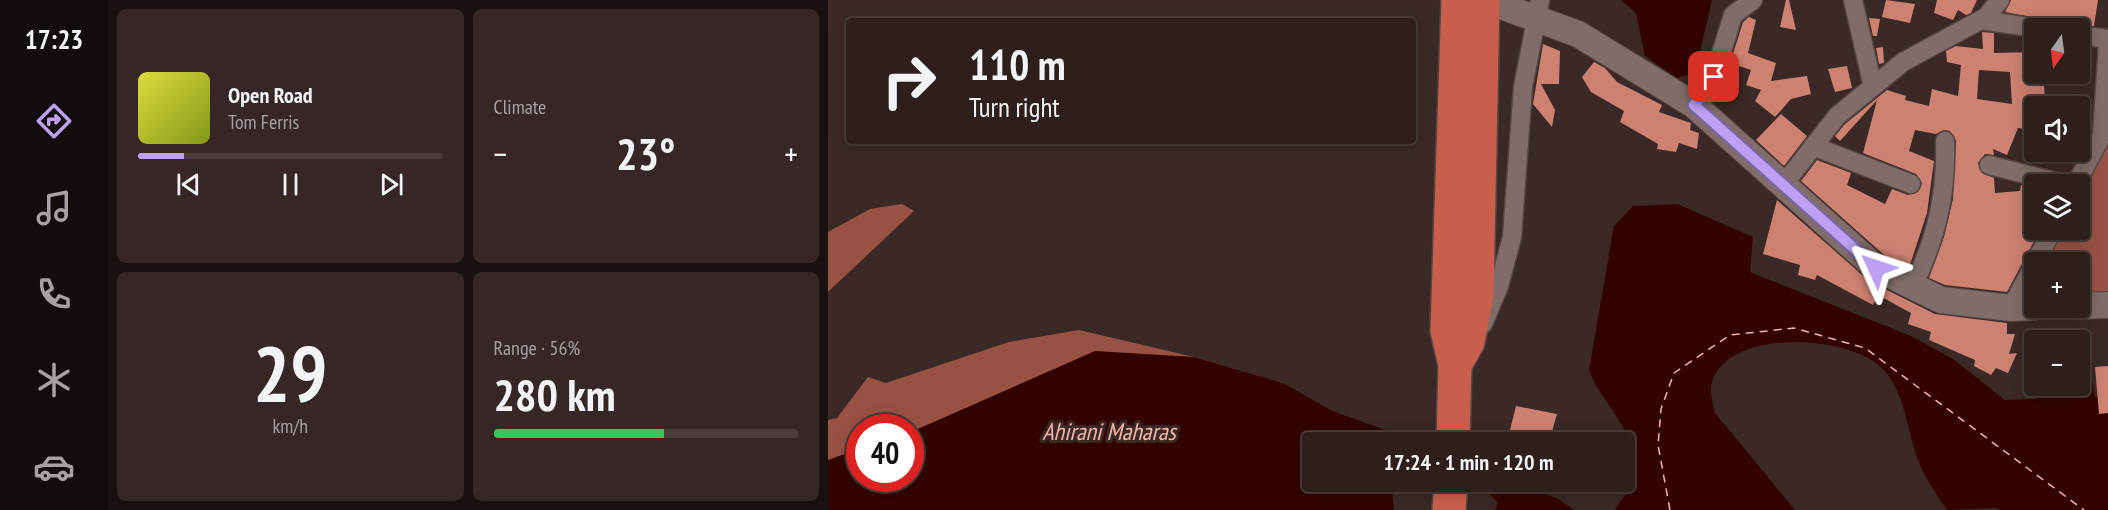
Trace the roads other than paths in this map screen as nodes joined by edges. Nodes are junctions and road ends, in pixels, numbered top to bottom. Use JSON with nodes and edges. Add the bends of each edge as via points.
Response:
{"nodes":[{"id":1,"x":1458,"y":0,"type":"edge"},
{"id":2,"x":1484,"y":0,"type":"edge"},
{"id":3,"x":1753,"y":0,"type":"edge"},
{"id":4,"x":1853,"y":0,"type":"edge"},
{"id":5,"x":2000,"y":0,"type":"edge"},
{"id":6,"x":1538,"y":10,"type":"edge"},
{"id":7,"x":1980,"y":20,"type":"junction"},
{"id":8,"x":2024,"y":26,"type":"edge"},
{"id":9,"x":2090,"y":37,"type":"edge"},
{"id":10,"x":2108,"y":41,"type":"edge"},
{"id":11,"x":1873,"y":87,"type":"junction"},
{"id":12,"x":1694,"y":105,"type":"junction"},
{"id":13,"x":1945,"y":141,"type":"dead end"},
{"id":14,"x":1814,"y":147,"type":"junction"},
{"id":15,"x":1989,"y":165,"type":"dead end"},
{"id":16,"x":2025,"y":174,"type":"edge"},
{"id":17,"x":2081,"y":174,"type":"edge"},
{"id":18,"x":1784,"y":184,"type":"junction"},
{"id":19,"x":1911,"y":184,"type":"dead end"},
{"id":20,"x":1913,"y":286,"type":"junction"},
{"id":21,"x":2108,"y":305,"type":"edge"},
{"id":22,"x":2090,"y":306,"type":"edge"},
{"id":23,"x":2023,"y":308,"type":"edge"},
{"id":24,"x":1455,"y":365,"type":"junction"},
{"id":25,"x":1453,"y":430,"type":"edge"},
{"id":26,"x":1450,"y":492,"type":"edge"},
{"id":27,"x":1449,"y":510,"type":"edge"}],
"edges":[{"from":1,"to":24,"type":"highway","via":[[1447,330]]},
{"from":2,"to":6,"type":"street"},
{"from":2,"to":24,"type":"highway","via":[[1477,295],[1468,342]]},
{"from":3,"to":12,"type":"street","via":[[1733,15],[1714,77]]},
{"from":4,"to":11,"type":"street"},
{"from":5,"to":7,"type":"street"},
{"from":6,"to":12,"type":"street"},
{"from":6,"to":24,"type":"street","via":[[1523,87],[1512,237],[1486,319]]},
{"from":7,"to":8,"type":"street"},
{"from":7,"to":11,"type":"street","via":[[1903,62]]},
{"from":9,"to":10,"type":"street"},
{"from":10,"to":17,"type":"street","via":[[2102,135]]},
{"from":11,"to":14,"type":"street","via":[[1838,116]]},
{"from":12,"to":18,"type":"street"},
{"from":13,"to":20,"type":"street","via":[[1946,171],[1940,214],[1930,251]]},
{"from":14,"to":18,"type":"street"},
{"from":14,"to":19,"type":"street"},
{"from":15,"to":16,"type":"street"},
{"from":18,"to":20,"type":"street","via":[[1876,268]]},
{"from":20,"to":23,"type":"street","via":[[1941,300]]},
{"from":21,"to":22,"type":"street"},
{"from":24,"to":25,"type":"highway"},
{"from":26,"to":27,"type":"highway"}]}
